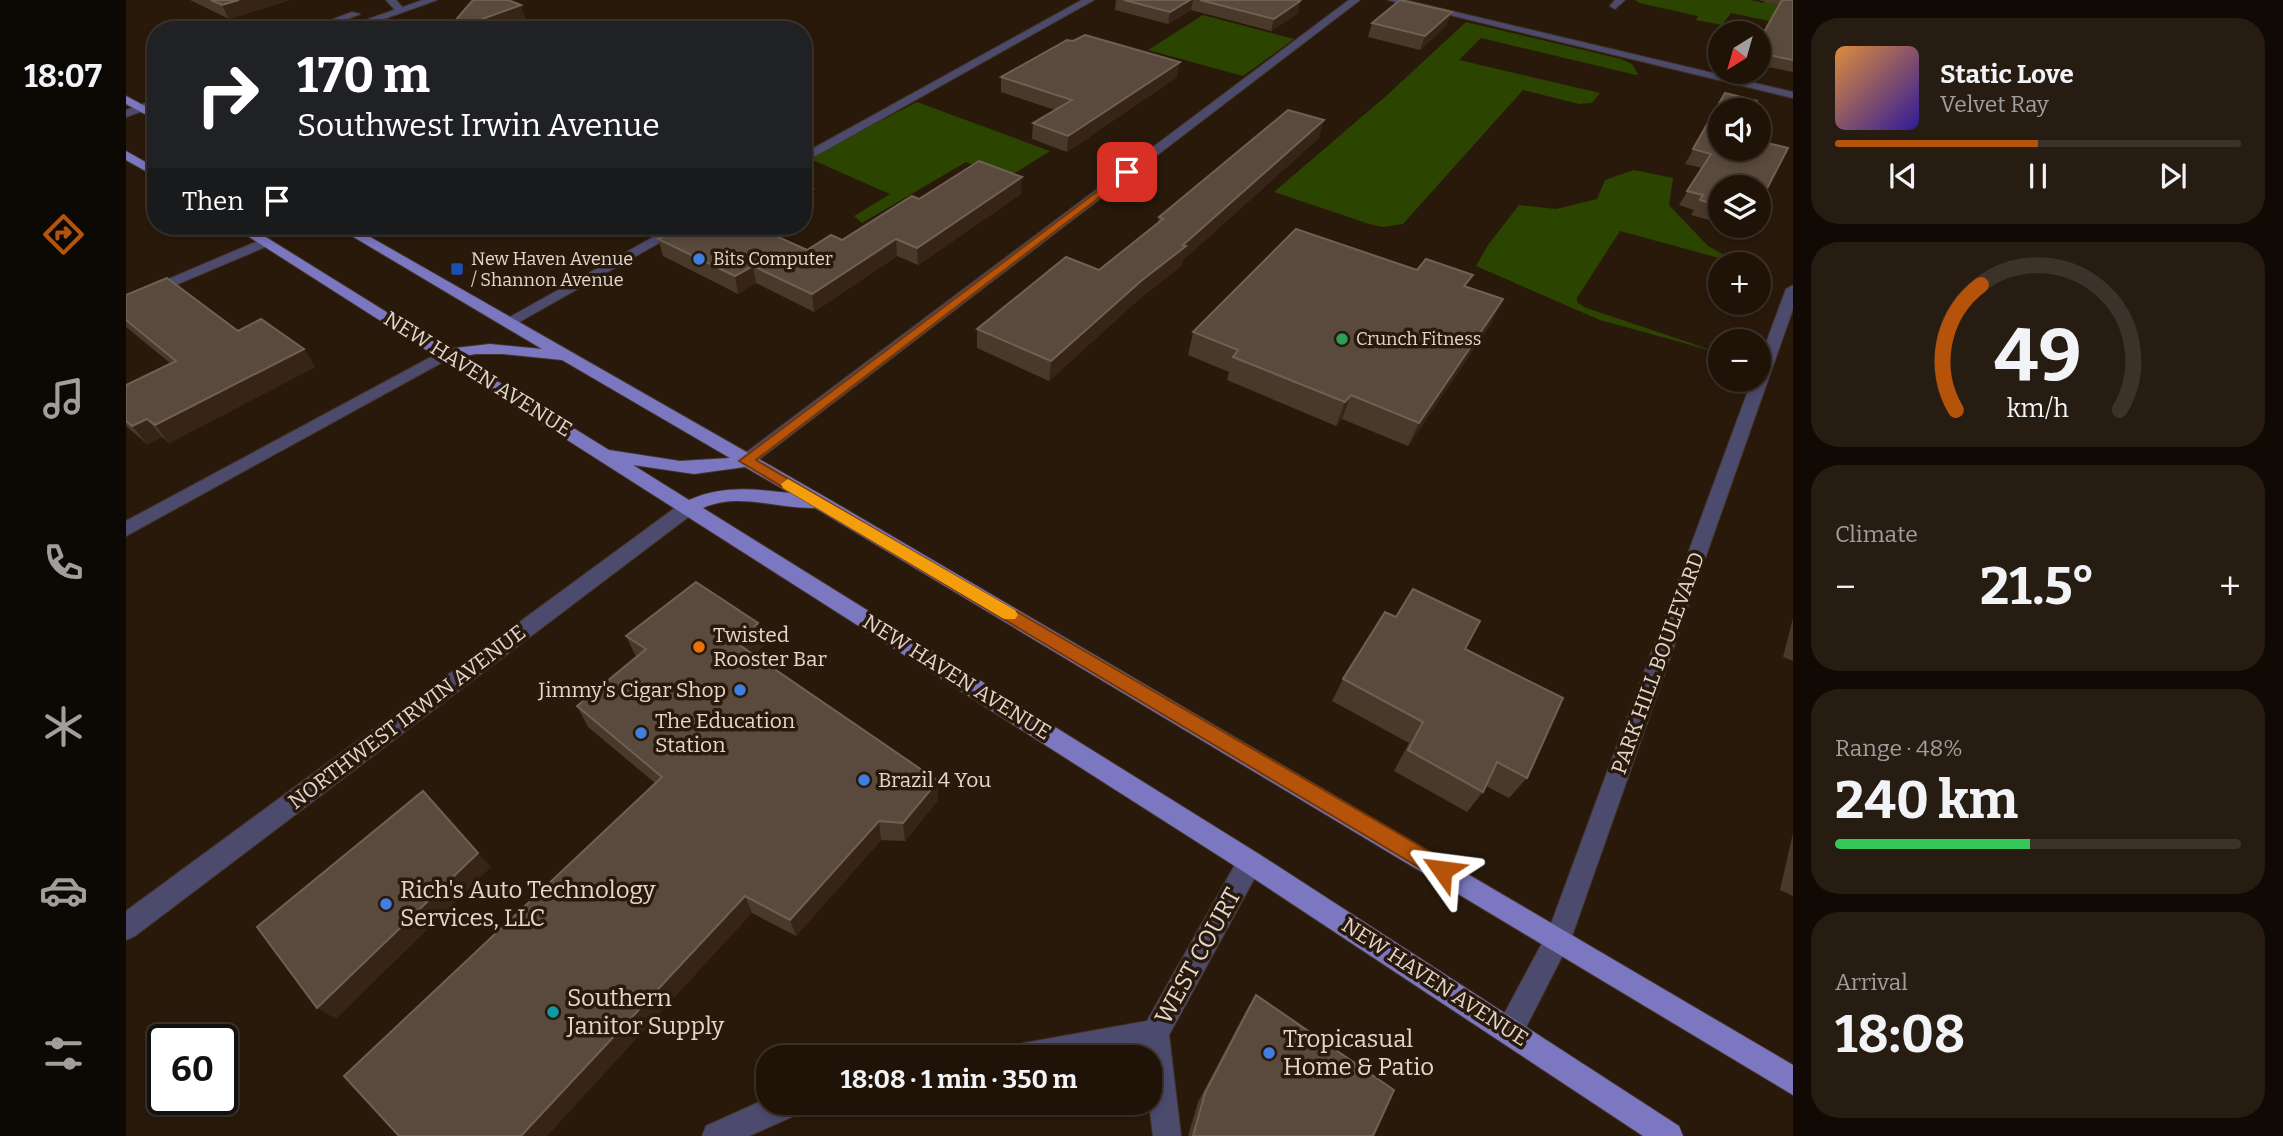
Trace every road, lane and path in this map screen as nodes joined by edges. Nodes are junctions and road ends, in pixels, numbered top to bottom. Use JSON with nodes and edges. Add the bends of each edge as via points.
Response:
{"nodes":[{"id":1,"x":432,"y":0,"type":"edge"},
{"id":2,"x":1089,"y":0,"type":"edge"},
{"id":3,"x":1355,"y":0,"type":"edge"},
{"id":4,"x":1393,"y":0,"type":"edge"},
{"id":5,"x":395,"y":3,"type":"edge"},
{"id":6,"x":338,"y":21,"type":"edge"},
{"id":7,"x":360,"y":21,"type":"edge"},
{"id":8,"x":146,"y":92,"type":"dead end"},
{"id":9,"x":1793,"y":95,"type":"edge"},
{"id":10,"x":126,"y":100,"type":"edge"},
{"id":11,"x":147,"y":105,"type":"edge"},
{"id":12,"x":140,"y":108,"type":"junction"},
{"id":13,"x":147,"y":112,"type":"edge"},
{"id":14,"x":126,"y":114,"type":"edge"},
{"id":15,"x":812,"y":154,"type":"edge"},
{"id":16,"x":126,"y":155,"type":"edge"},
{"id":17,"x":147,"y":168,"type":"edge"},
{"id":18,"x":254,"y":235,"type":"edge"},
{"id":19,"x":358,"y":235,"type":"edge"},
{"id":20,"x":666,"y":235,"type":"edge"},
{"id":21,"x":265,"y":242,"type":"junction"},
{"id":22,"x":1793,"y":289,"type":"edge"},
{"id":23,"x":126,"y":302,"type":"edge"},
{"id":24,"x":509,"y":322,"type":"junction"},
{"id":25,"x":446,"y":354,"type":"junction"},
{"id":26,"x":570,"y":358,"type":"junction"},
{"id":27,"x":602,"y":452,"type":"junction"},
{"id":28,"x":746,"y":461,"type":"junction"},
{"id":29,"x":821,"y":503,"type":"junction"},
{"id":30,"x":689,"y":507,"type":"junction"},
{"id":31,"x":126,"y":529,"type":"edge"},
{"id":32,"x":1250,"y":862,"type":"junction"},
{"id":33,"x":126,"y":927,"type":"edge"},
{"id":34,"x":1559,"y":939,"type":"junction"},
{"id":35,"x":1510,"y":1029,"type":"junction"},
{"id":36,"x":1155,"y":1033,"type":"junction"},
{"id":37,"x":1090,"y":1045,"type":"edge"},
{"id":38,"x":1793,"y":1081,"type":"edge"},
{"id":39,"x":764,"y":1115,"type":"edge"},
{"id":40,"x":716,"y":1136,"type":"edge"},
{"id":41,"x":1167,"y":1136,"type":"edge"},
{"id":42,"x":1669,"y":1136,"type":"edge"}],
"edges":[{"from":1,"to":5,"type":"street"},
{"from":2,"to":15,"type":"street"},
{"from":3,"to":28,"type":"street"},
{"from":4,"to":9,"type":"street"},
{"from":5,"to":6,"type":"street"},
{"from":5,"to":7,"type":"street"},
{"from":8,"to":10,"type":"street"},
{"from":10,"to":12,"type":"main road"},
{"from":11,"to":12,"type":"street"},
{"from":12,"to":13,"type":"main road"},
{"from":12,"to":14,"type":"street"},
{"from":16,"to":17,"type":"main road"},
{"from":18,"to":21,"type":"main road","name":"NEW HAVEN AVENUE"},
{"from":19,"to":24,"type":"main road"},
{"from":20,"to":24,"type":"street"},
{"from":21,"to":23,"type":"street"},
{"from":21,"to":25,"type":"main road","name":"NEW HAVEN AVENUE"},
{"from":22,"to":34,"type":"street","name":"PARK HILL BOULEVARD"},
{"from":24,"to":26,"type":"main road"},
{"from":25,"to":26,"type":"main road","via":[[480,347]]},
{"from":25,"to":27,"type":"main road","name":"NEW HAVEN AVENUE"},
{"from":25,"to":31,"type":"street"},
{"from":26,"to":28,"type":"main road"},
{"from":27,"to":28,"type":"main road","via":[[682,469],[711,469]]},
{"from":27,"to":30,"type":"main road","name":"NEW HAVEN AVENUE"},
{"from":28,"to":29,"type":"main road"},
{"from":29,"to":30,"type":"main road","via":[[742,494],[714,496]]},
{"from":29,"to":34,"type":"main road"},
{"from":30,"to":32,"type":"main road","name":"NEW HAVEN AVENUE"},
{"from":30,"to":33,"type":"street","name":"NORTHWEST IRWIN AVENUE"},
{"from":32,"to":35,"type":"main road","name":"NEW HAVEN AVENUE"},
{"from":32,"to":36,"type":"street","name":"WEST COURT"},
{"from":34,"to":35,"type":"street","name":"PARK HILL BOULEVARD"},
{"from":34,"to":38,"type":"main road"},
{"from":35,"to":42,"type":"main road","name":"NEW HAVEN AVENUE"},
{"from":36,"to":37,"type":"street"},
{"from":36,"to":41,"type":"street","name":"WEST COURT"},
{"from":39,"to":40,"type":"street"}]}
